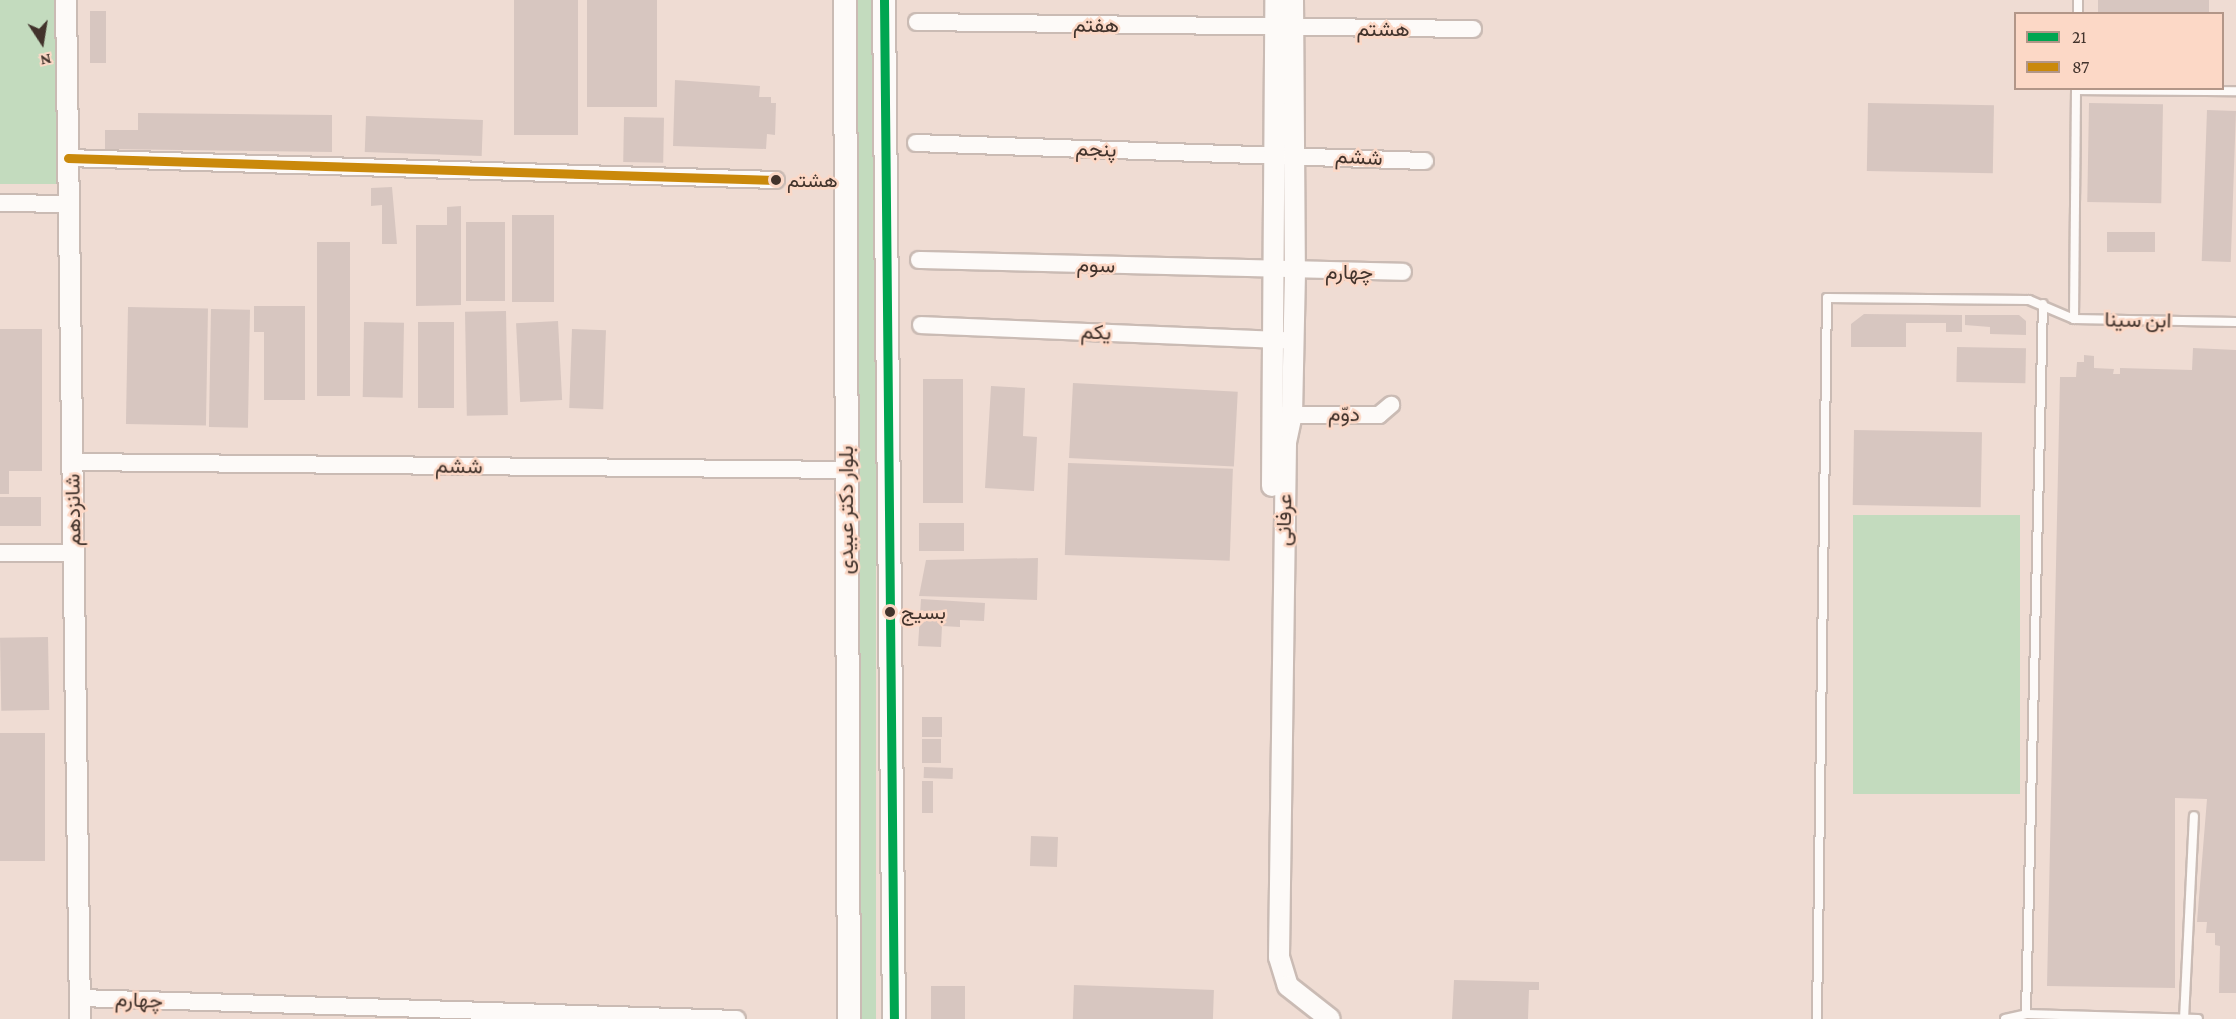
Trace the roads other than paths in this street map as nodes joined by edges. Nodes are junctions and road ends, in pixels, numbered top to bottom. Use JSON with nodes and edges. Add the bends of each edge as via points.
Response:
{"nodes":[{"id":1,"x":66,"y":0,"type":"edge"},
{"id":2,"x":845,"y":0,"type":"edge"},
{"id":3,"x":884,"y":0,"type":"edge"},
{"id":4,"x":1275,"y":0,"type":"edge"},
{"id":5,"x":1293,"y":0,"type":"edge"},
{"id":6,"x":917,"y":22,"type":"dead end"},
{"id":7,"x":1284,"y":28,"type":"junction"},
{"id":8,"x":1473,"y":29,"type":"dead end"},
{"id":9,"x":2076,"y":90,"type":"edge"},
{"id":10,"x":916,"y":143,"type":"dead end"},
{"id":11,"x":1285,"y":154,"type":"junction"},
{"id":12,"x":68,"y":158,"type":"junction"},
{"id":13,"x":1425,"y":161,"type":"dead end"},
{"id":14,"x":777,"y":180,"type":"dead end"},
{"id":15,"x":0,"y":203,"type":"edge"},
{"id":16,"x":69,"y":204,"type":"junction"},
{"id":17,"x":919,"y":260,"type":"dead end"},
{"id":18,"x":1272,"y":271,"type":"junction"},
{"id":19,"x":1294,"y":272,"type":"junction"},
{"id":20,"x":1403,"y":272,"type":"dead end"},
{"id":21,"x":2043,"y":304,"type":"junction"},
{"id":22,"x":2074,"y":319,"type":"junction"},
{"id":23,"x":2236,"y":322,"type":"edge"},
{"id":24,"x":921,"y":325,"type":"dead end"},
{"id":25,"x":1271,"y":339,"type":"junction"},
{"id":26,"x":1293,"y":340,"type":"junction"},
{"id":27,"x":1391,"y":405,"type":"dead end"},
{"id":28,"x":1292,"y":414,"type":"junction"},
{"id":29,"x":1272,"y":415,"type":"junction"},
{"id":30,"x":72,"y":462,"type":"junction"},
{"id":31,"x":846,"y":470,"type":"junction"},
{"id":32,"x":0,"y":553,"type":"edge"},
{"id":33,"x":74,"y":553,"type":"junction"},
{"id":34,"x":2194,"y":816,"type":"dead end"},
{"id":35,"x":80,"y":999,"type":"junction"},
{"id":36,"x":2026,"y":1014,"type":"junction"},
{"id":37,"x":80,"y":1019,"type":"edge"},
{"id":38,"x":737,"y":1019,"type":"edge"},
{"id":39,"x":849,"y":1019,"type":"edge"},
{"id":40,"x":894,"y":1019,"type":"edge"},
{"id":41,"x":1316,"y":1019,"type":"edge"},
{"id":42,"x":1330,"y":1019,"type":"edge"},
{"id":43,"x":1817,"y":1019,"type":"edge"},
{"id":44,"x":2005,"y":1019,"type":"edge"},
{"id":45,"x":2184,"y":1019,"type":"edge"},
{"id":46,"x":2198,"y":1019,"type":"edge"}],
"edges":[{"from":1,"to":12,"type":"street","name":"شانزدهم"},
{"from":2,"to":31,"type":"main road","name":"بلوار دکتر عبیدی"},
{"from":3,"to":40,"type":"main road","name":"بلوار دکتر عبیدی"},
{"from":4,"to":7,"type":"street","name":"عرفانی"},
{"from":5,"to":7,"type":"street","name":"عرفانی"},
{"from":6,"to":7,"type":"street","name":"هفتم"},
{"from":7,"to":8,"type":"street","name":"هشتم"},
{"from":7,"to":11,"type":"street","name":"عرفانی"},
{"from":9,"to":22,"type":"lane"},
{"from":10,"to":11,"type":"street","name":"پنجم"},
{"from":11,"to":13,"type":"street","name":"ششم"},
{"from":11,"to":18,"type":"street","name":"عرفانی"},
{"from":11,"to":19,"type":"street","name":"عرفانی"},
{"from":12,"to":14,"type":"street"},
{"from":12,"to":16,"type":"street","name":"شانزدهم"},
{"from":15,"to":16,"type":"street"},
{"from":16,"to":30,"type":"street","name":"شانزدهم"},
{"from":17,"to":18,"type":"street","name":"سوم"},
{"from":18,"to":19,"type":"street","name":"سوم"},
{"from":18,"to":25,"type":"street","name":"عرفانی"},
{"from":19,"to":20,"type":"street","name":"چهارم"},
{"from":19,"to":26,"type":"street","name":"عرفانی"},
{"from":21,"to":22,"type":"lane","name":"ابن سینا"},
{"from":21,"to":36,"type":"lane"},
{"from":21,"to":43,"type":"lane","name":"ابن سینا","via":[[2029,300],[1827,298]]},
{"from":22,"to":23,"type":"lane","name":"ابن سینا"},
{"from":24,"to":25,"type":"street","name":"یکم"},
{"from":25,"to":26,"type":"street","name":"یکم"},
{"from":25,"to":29,"type":"street","name":"عرفانی"},
{"from":26,"to":28,"type":"street","name":"عرفانی"},
{"from":27,"to":28,"type":"street","name":"دوّم","via":[[1379,415]]},
{"from":28,"to":29,"type":"street","name":"دوّم"},
{"from":28,"to":42,"type":"street","name":"عرفانی","via":[[1286,443],[1279,957],[1288,986]]},
{"from":29,"to":41,"type":"street","name":"عرفانی","via":[[1269,945],[1278,979],[1299,1007]]},
{"from":30,"to":31,"type":"street","name":"ششم"},
{"from":30,"to":33,"type":"street","name":"شانزدهم"},
{"from":31,"to":39,"type":"main road","name":"بلوار دکتر عبیدی"},
{"from":32,"to":33,"type":"street"},
{"from":33,"to":35,"type":"street","name":"شانزدهم"},
{"from":34,"to":45,"type":"lane"},
{"from":35,"to":37,"type":"street","name":"شانزدهم"},
{"from":35,"to":38,"type":"street","name":"چهارم"},
{"from":36,"to":44,"type":"lane"},
{"from":36,"to":45,"type":"lane"},
{"from":45,"to":46,"type":"lane"}]}
